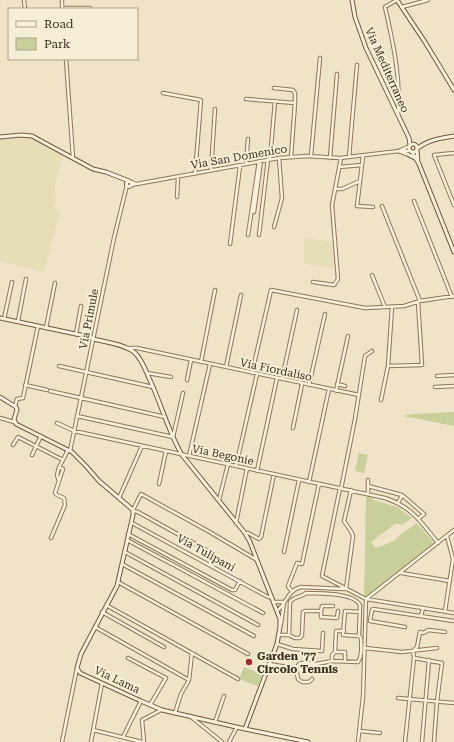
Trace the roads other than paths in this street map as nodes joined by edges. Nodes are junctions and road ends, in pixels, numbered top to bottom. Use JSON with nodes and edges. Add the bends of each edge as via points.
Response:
{"nodes":[{"id":1,"x":62,"y":0,"type":"edge"},
{"id":2,"x":352,"y":0,"type":"edge"},
{"id":3,"x":397,"y":0,"type":"edge"},
{"id":4,"x":428,"y":0,"type":"edge"},
{"id":5,"x":402,"y":7,"type":"junction"},
{"id":6,"x":62,"y":8,"type":"edge"},
{"id":7,"x":90,"y":8,"type":"dead end"},
{"id":8,"x":320,"y":58,"type":"dead end"},
{"id":9,"x":66,"y":60,"type":"edge"},
{"id":10,"x":357,"y":65,"type":"dead end"},
{"id":11,"x":337,"y":74,"type":"dead end"},
{"id":12,"x":274,"y":88,"type":"dead end"},
{"id":13,"x":454,"y":90,"type":"edge"},
{"id":14,"x":163,"y":93,"type":"dead end"},
{"id":15,"x":246,"y":99,"type":"dead end"},
{"id":16,"x":275,"y":101,"type":"junction"},
{"id":17,"x":295,"y":103,"type":"junction"},
{"id":18,"x":399,"y":104,"type":"junction"},
{"id":19,"x":394,"y":107,"type":"junction"},
{"id":20,"x":214,"y":109,"type":"dead end"},
{"id":21,"x":398,"y":116,"type":"junction"},
{"id":22,"x":454,"y":136,"type":"edge"},
{"id":23,"x":0,"y":137,"type":"edge"},
{"id":24,"x":248,"y":139,"type":"dead end"},
{"id":25,"x":410,"y":145,"type":"junction"},
{"id":26,"x":417,"y":149,"type":"junction"},
{"id":27,"x":399,"y":151,"type":"junction"},
{"id":28,"x":411,"y":151,"type":"junction"},
{"id":29,"x":454,"y":153,"type":"edge"},
{"id":30,"x":312,"y":156,"type":"junction"},
{"id":31,"x":363,"y":156,"type":"junction"},
{"id":32,"x":291,"y":157,"type":"junction"},
{"id":33,"x":349,"y":157,"type":"junction"},
{"id":34,"x":279,"y":158,"type":"junction"},
{"id":35,"x":330,"y":158,"type":"junction"},
{"id":36,"x":341,"y":158,"type":"junction"},
{"id":37,"x":73,"y":159,"type":"junction"},
{"id":38,"x":269,"y":159,"type":"junction"},
{"id":39,"x":416,"y":159,"type":"junction"},
{"id":40,"x":260,"y":161,"type":"junction"},
{"id":41,"x":246,"y":164,"type":"junction"},
{"id":42,"x":419,"y":164,"type":"junction"},
{"id":43,"x":240,"y":165,"type":"junction"},
{"id":44,"x":362,"y":165,"type":"junction"},
{"id":45,"x":339,"y":167,"type":"junction"},
{"id":46,"x":211,"y":171,"type":"junction"},
{"id":47,"x":195,"y":174,"type":"junction"},
{"id":48,"x":178,"y":178,"type":"junction"},
{"id":49,"x":360,"y":180,"type":"junction"},
{"id":50,"x":129,"y":184,"type":"junction"},
{"id":51,"x":335,"y":188,"type":"junction"},
{"id":52,"x":176,"y":197,"type":"dead end"},
{"id":53,"x":414,"y":201,"type":"dead end"},
{"id":54,"x":454,"y":205,"type":"edge"},
{"id":55,"x":382,"y":206,"type":"dead end"},
{"id":56,"x":373,"y":207,"type":"dead end"},
{"id":57,"x":254,"y":212,"type":"dead end"},
{"id":58,"x":274,"y":227,"type":"dead end"},
{"id":59,"x":248,"y":235,"type":"dead end"},
{"id":60,"x":259,"y":235,"type":"dead end"},
{"id":61,"x":230,"y":244,"type":"dead end"},
{"id":62,"x":454,"y":252,"type":"edge"},
{"id":63,"x":372,"y":275,"type":"dead end"},
{"id":64,"x":26,"y":279,"type":"dead end"},
{"id":65,"x":12,"y":282,"type":"dead end"},
{"id":66,"x":313,"y":282,"type":"dead end"},
{"id":67,"x":55,"y":283,"type":"dead end"},
{"id":68,"x":215,"y":290,"type":"dead end"},
{"id":69,"x":241,"y":295,"type":"dead end"},
{"id":70,"x":453,"y":296,"type":"edge"},
{"id":71,"x":419,"y":301,"type":"junction"},
{"id":72,"x":81,"y":306,"type":"dead end"},
{"id":73,"x":386,"y":307,"type":"junction"},
{"id":74,"x":392,"y":307,"type":"junction"},
{"id":75,"x":296,"y":310,"type":"dead end"},
{"id":76,"x":325,"y":314,"type":"dead end"},
{"id":77,"x":2,"y":318,"type":"edge"},
{"id":78,"x":18,"y":321,"type":"junction"},
{"id":79,"x":38,"y":326,"type":"junction"},
{"id":80,"x":46,"y":328,"type":"junction"},
{"id":81,"x":76,"y":334,"type":"junction"},
{"id":82,"x":348,"y":336,"type":"dead end"},
{"id":83,"x":93,"y":339,"type":"junction"},
{"id":84,"x":125,"y":348,"type":"junction"},
{"id":85,"x":372,"y":351,"type":"dead end"},
{"id":86,"x":191,"y":360,"type":"junction"},
{"id":87,"x":201,"y":362,"type":"junction"},
{"id":88,"x":210,"y":364,"type":"junction"},
{"id":89,"x":59,"y":366,"type":"dead end"},
{"id":90,"x":388,"y":366,"type":"junction"},
{"id":91,"x":226,"y":367,"type":"junction"},
{"id":92,"x":87,"y":372,"type":"junction"},
{"id":93,"x":147,"y":373,"type":"junction"},
{"id":94,"x":252,"y":373,"type":"junction"},
{"id":95,"x":257,"y":374,"type":"junction"},
{"id":96,"x":454,"y":375,"type":"edge"},
{"id":97,"x":437,"y":376,"type":"dead end"},
{"id":98,"x":171,"y":377,"type":"dead end"},
{"id":99,"x":277,"y":378,"type":"junction"},
{"id":100,"x":282,"y":379,"type":"junction"},
{"id":101,"x":187,"y":380,"type":"dead end"},
{"id":102,"x":302,"y":384,"type":"junction"},
{"id":103,"x":337,"y":384,"type":"junction"},
{"id":104,"x":25,"y":385,"type":"junction"},
{"id":105,"x":309,"y":385,"type":"junction"},
{"id":106,"x":345,"y":386,"type":"dead end"},
{"id":107,"x":454,"y":386,"type":"edge"},
{"id":108,"x":153,"y":387,"type":"junction"},
{"id":109,"x":435,"y":387,"type":"dead end"},
{"id":110,"x":329,"y":389,"type":"junction"},
{"id":111,"x":336,"y":390,"type":"junction"},
{"id":112,"x":183,"y":393,"type":"dead end"},
{"id":113,"x":359,"y":395,"type":"junction"},
{"id":114,"x":0,"y":397,"type":"edge"},
{"id":115,"x":81,"y":398,"type":"junction"},
{"id":116,"x":381,"y":400,"type":"dead end"},
{"id":117,"x":15,"y":406,"type":"junction"},
{"id":118,"x":77,"y":416,"type":"junction"},
{"id":119,"x":166,"y":417,"type":"junction"},
{"id":120,"x":0,"y":418,"type":"edge"},
{"id":121,"x":14,"y":422,"type":"junction"},
{"id":122,"x":57,"y":423,"type":"dead end"},
{"id":123,"x":293,"y":428,"type":"dead end"},
{"id":124,"x":74,"y":431,"type":"junction"},
{"id":125,"x":41,"y":436,"type":"junction"},
{"id":126,"x":173,"y":437,"type":"junction"},
{"id":127,"x":14,"y":445,"type":"dead end"},
{"id":128,"x":36,"y":446,"type":"junction"},
{"id":129,"x":142,"y":446,"type":"junction"},
{"id":130,"x":69,"y":450,"type":"junction"},
{"id":131,"x":166,"y":451,"type":"junction"},
{"id":132,"x":182,"y":454,"type":"junction"},
{"id":133,"x":32,"y":455,"type":"dead end"},
{"id":134,"x":189,"y":456,"type":"junction"},
{"id":135,"x":63,"y":460,"type":"junction"},
{"id":136,"x":228,"y":464,"type":"junction"},
{"id":137,"x":236,"y":466,"type":"junction"},
{"id":138,"x":247,"y":468,"type":"junction"},
{"id":139,"x":257,"y":471,"type":"junction"},
{"id":140,"x":274,"y":474,"type":"junction"},
{"id":141,"x":299,"y":480,"type":"junction"},
{"id":142,"x":368,"y":480,"type":"dead end"},
{"id":143,"x":309,"y":482,"type":"junction"},
{"id":144,"x":159,"y":484,"type":"dead end"},
{"id":145,"x":318,"y":484,"type":"junction"},
{"id":146,"x":368,"y":486,"type":"junction"},
{"id":147,"x":340,"y":488,"type":"junction"},
{"id":148,"x":351,"y":490,"type":"junction"},
{"id":149,"x":368,"y":494,"type":"junction"},
{"id":150,"x":402,"y":496,"type":"junction"},
{"id":151,"x":119,"y":498,"type":"junction"},
{"id":152,"x":219,"y":500,"type":"junction"},
{"id":153,"x":398,"y":503,"type":"junction"},
{"id":154,"x":133,"y":510,"type":"junction"},
{"id":155,"x":418,"y":519,"type":"junction"},
{"id":156,"x":132,"y":522,"type":"junction"},
{"id":157,"x":236,"y":523,"type":"junction"},
{"id":158,"x":454,"y":530,"type":"edge"},
{"id":159,"x":245,"y":533,"type":"junction"},
{"id":160,"x":128,"y":534,"type":"junction"},
{"id":161,"x":447,"y":536,"type":"junction"},
{"id":162,"x":51,"y":538,"type":"dead end"},
{"id":163,"x":127,"y":540,"type":"junction"},
{"id":164,"x":438,"y":543,"type":"junction"},
{"id":165,"x":208,"y":551,"type":"dead end"},
{"id":166,"x":125,"y":552,"type":"junction"},
{"id":167,"x":284,"y":552,"type":"dead end"},
{"id":168,"x":257,"y":560,"type":"junction"},
{"id":169,"x":122,"y":564,"type":"junction"},
{"id":170,"x":400,"y":573,"type":"junction"},
{"id":171,"x":240,"y":581,"type":"junction"},
{"id":172,"x":450,"y":581,"type":"junction"},
{"id":173,"x":118,"y":582,"type":"junction"},
{"id":174,"x":346,"y":589,"type":"junction"},
{"id":175,"x":292,"y":591,"type":"junction"},
{"id":176,"x":272,"y":597,"type":"junction"},
{"id":177,"x":366,"y":600,"type":"junction"},
{"id":178,"x":274,"y":602,"type":"junction"},
{"id":179,"x":284,"y":602,"type":"junction"},
{"id":180,"x":106,"y":605,"type":"junction"},
{"id":181,"x":333,"y":606,"type":"dead end"},
{"id":182,"x":423,"y":608,"type":"junction"},
{"id":183,"x":278,"y":610,"type":"junction"},
{"id":184,"x":321,"y":611,"type":"junction"},
{"id":185,"x":338,"y":611,"type":"dead end"},
{"id":186,"x":445,"y":611,"type":"junction"},
{"id":187,"x":102,"y":612,"type":"junction"},
{"id":188,"x":360,"y":612,"type":"junction"},
{"id":189,"x":263,"y":613,"type":"dead end"},
{"id":190,"x":454,"y":613,"type":"edge"},
{"id":191,"x":360,"y":616,"type":"junction"},
{"id":192,"x":366,"y":616,"type":"junction"},
{"id":193,"x":421,"y":616,"type":"junction"},
{"id":194,"x":365,"y":621,"type":"junction"},
{"id":195,"x":370,"y":621,"type":"junction"},
{"id":196,"x":454,"y":621,"type":"edge"},
{"id":197,"x":258,"y":626,"type":"dead end"},
{"id":198,"x":95,"y":627,"type":"junction"},
{"id":199,"x":280,"y":627,"type":"junction"},
{"id":200,"x":405,"y":627,"type":"dead end"},
{"id":201,"x":344,"y":631,"type":"junction"},
{"id":202,"x":323,"y":632,"type":"dead end"},
{"id":203,"x":444,"y":632,"type":"dead end"},
{"id":204,"x":279,"y":635,"type":"junction"},
{"id":205,"x":289,"y":635,"type":"junction"},
{"id":206,"x":254,"y":636,"type":"dead end"},
{"id":207,"x":359,"y":636,"type":"junction"},
{"id":208,"x":277,"y":644,"type":"junction"},
{"id":209,"x":164,"y":647,"type":"dead end"},
{"id":210,"x":365,"y":648,"type":"junction"},
{"id":211,"x":437,"y":648,"type":"dead end"},
{"id":212,"x":413,"y":651,"type":"junction"},
{"id":213,"x":335,"y":652,"type":"junction"},
{"id":214,"x":363,"y":653,"type":"junction"},
{"id":215,"x":192,"y":654,"type":"junction"},
{"id":216,"x":248,"y":654,"type":"dead end"},
{"id":217,"x":128,"y":658,"type":"dead end"},
{"id":218,"x":414,"y":658,"type":"junction"},
{"id":219,"x":429,"y":660,"type":"junction"},
{"id":220,"x":332,"y":661,"type":"junction"},
{"id":221,"x":344,"y":661,"type":"junction"},
{"id":222,"x":269,"y":664,"type":"junction"},
{"id":223,"x":77,"y":668,"type":"junction"},
{"id":224,"x":296,"y":668,"type":"junction"},
{"id":225,"x":238,"y":679,"type":"dead end"},
{"id":226,"x":312,"y":679,"type":"dead end"},
{"id":227,"x":190,"y":680,"type":"junction"},
{"id":228,"x":102,"y":683,"type":"junction"},
{"id":229,"x":224,"y":696,"type":"dead end"},
{"id":230,"x":398,"y":698,"type":"dead end"},
{"id":231,"x":410,"y":700,"type":"junction"},
{"id":232,"x":425,"y":700,"type":"junction"},
{"id":233,"x":141,"y":701,"type":"junction"},
{"id":234,"x":437,"y":701,"type":"junction"},
{"id":235,"x":454,"y":702,"type":"edge"},
{"id":236,"x":150,"y":706,"type":"junction"},
{"id":237,"x":162,"y":710,"type":"junction"},
{"id":238,"x":176,"y":713,"type":"junction"},
{"id":239,"x":189,"y":716,"type":"junction"},
{"id":240,"x":215,"y":722,"type":"junction"},
{"id":241,"x":237,"y":727,"type":"junction"},
{"id":242,"x":245,"y":729,"type":"junction"},
{"id":243,"x":93,"y":730,"type":"junction"},
{"id":244,"x":360,"y":732,"type":"junction"},
{"id":245,"x":380,"y":733,"type":"dead end"},
{"id":246,"x":123,"y":737,"type":"junction"},
{"id":247,"x":62,"y":742,"type":"edge"},
{"id":248,"x":91,"y":742,"type":"edge"},
{"id":249,"x":143,"y":742,"type":"edge"},
{"id":250,"x":222,"y":742,"type":"edge"},
{"id":251,"x":229,"y":742,"type":"edge"},
{"id":252,"x":308,"y":742,"type":"edge"},
{"id":253,"x":358,"y":742,"type":"edge"},
{"id":254,"x":406,"y":742,"type":"edge"},
{"id":255,"x":422,"y":742,"type":"edge"},
{"id":256,"x":434,"y":742,"type":"edge"}],
"edges":[{"from":1,"to":6,"type":"street"},
{"from":2,"to":19,"type":"street","name":"Via Mediterraneo","via":[[366,48]]},
{"from":3,"to":5,"type":"street"},
{"from":3,"to":18,"type":"street","via":[[384,7],[398,76]]},
{"from":4,"to":5,"type":"street"},
{"from":5,"to":13,"type":"street"},
{"from":6,"to":7,"type":"street"},
{"from":8,"to":30,"type":"street"},
{"from":9,"to":37,"type":"street"},
{"from":10,"to":33,"type":"street"},
{"from":11,"to":35,"type":"street"},
{"from":12,"to":17,"type":"street","via":[[293,90]]},
{"from":14,"to":47,"type":"street","via":[[201,100]]},
{"from":15,"to":16,"type":"street"},
{"from":16,"to":17,"type":"street"},
{"from":16,"to":38,"type":"street"},
{"from":17,"to":32,"type":"street"},
{"from":18,"to":19,"type":"street"},
{"from":18,"to":21,"type":"street"},
{"from":19,"to":21,"type":"street","name":"Via Mediterraneo"},
{"from":20,"to":46,"type":"street"},
{"from":21,"to":25,"type":"street","name":"Via Mediterraneo"},
{"from":22,"to":26,"type":"street","via":[[422,144]]},
{"from":23,"to":37,"type":"street","via":[[32,136]]},
{"from":24,"to":41,"type":"street"},
{"from":25,"to":26,"type":"street","via":[[415,144]]},
{"from":25,"to":27,"type":"street","name":"Via San Domenico"},
{"from":25,"to":28,"type":"street","name":"Via Mediterraneo"},
{"from":26,"to":28,"type":"street","via":[[415,152]]},
{"from":26,"to":42,"type":"street"},
{"from":27,"to":28,"type":"street","name":"Via San Domenico"},
{"from":27,"to":31,"type":"street","name":"Via San Domenico"},
{"from":27,"to":39,"type":"street"},
{"from":28,"to":39,"type":"street","name":"Via Mediterraneo"},
{"from":29,"to":54,"type":"street","via":[[434,155]]},
{"from":30,"to":32,"type":"street","name":"Via San Domenico"},
{"from":30,"to":35,"type":"street","name":"Via San Domenico"},
{"from":31,"to":33,"type":"street","name":"Via San Domenico"},
{"from":31,"to":44,"type":"street"},
{"from":32,"to":34,"type":"street","name":"Via San Domenico"},
{"from":33,"to":36,"type":"street","name":"Via San Domenico"},
{"from":34,"to":38,"type":"street","name":"Via San Domenico"},
{"from":34,"to":58,"type":"street","via":[[282,198]]},
{"from":35,"to":36,"type":"street","name":"Via San Domenico"},
{"from":36,"to":45,"type":"street"},
{"from":37,"to":50,"type":"street"},
{"from":38,"to":40,"type":"street","name":"Via San Domenico"},
{"from":38,"to":60,"type":"street"},
{"from":39,"to":42,"type":"street","name":"Via Mediterraneo"},
{"from":40,"to":41,"type":"street","name":"Via San Domenico"},
{"from":40,"to":57,"type":"street"},
{"from":40,"to":59,"type":"street"},
{"from":41,"to":43,"type":"street","name":"Via San Domenico"},
{"from":42,"to":62,"type":"street"},
{"from":43,"to":46,"type":"street","name":"Via San Domenico"},
{"from":43,"to":61,"type":"street"},
{"from":44,"to":45,"type":"street"},
{"from":44,"to":49,"type":"street"},
{"from":45,"to":51,"type":"street"},
{"from":46,"to":47,"type":"street","name":"Via San Domenico"},
{"from":47,"to":48,"type":"street","name":"Via San Domenico"},
{"from":48,"to":50,"type":"street","name":"Via San Domenico","via":[[139,185]]},
{"from":48,"to":52,"type":"street","name":"Via San Domenico"},
{"from":49,"to":51,"type":"street","via":[[342,189]]},
{"from":49,"to":56,"type":"street","via":[[357,206]]},
{"from":50,"to":83,"type":"street","name":"Via Primule","via":[[124,191]]},
{"from":51,"to":66,"type":"street","via":[[332,205],[338,279],[334,285]]},
{"from":53,"to":70,"type":"street"},
{"from":55,"to":71,"type":"street"},
{"from":63,"to":73,"type":"street"},
{"from":64,"to":78,"type":"street"},
{"from":65,"to":77,"type":"street"},
{"from":67,"to":80,"type":"street"},
{"from":68,"to":87,"type":"street"},
{"from":69,"to":91,"type":"street"},
{"from":70,"to":71,"type":"street"},
{"from":71,"to":74,"type":"street"},
{"from":71,"to":90,"type":"street","via":[[422,365]]},
{"from":72,"to":81,"type":"street"},
{"from":73,"to":74,"type":"street"},
{"from":73,"to":94,"type":"street","via":[[365,308],[270,290]]},
{"from":74,"to":90,"type":"street"},
{"from":75,"to":100,"type":"street"},
{"from":76,"to":105,"type":"street"},
{"from":77,"to":78,"type":"street"},
{"from":78,"to":79,"type":"street"},
{"from":79,"to":80,"type":"street"},
{"from":79,"to":104,"type":"street"},
{"from":80,"to":81,"type":"street"},
{"from":81,"to":83,"type":"street"},
{"from":82,"to":103,"type":"street"},
{"from":83,"to":84,"type":"street"},
{"from":83,"to":92,"type":"street","name":"Via Primule"},
{"from":84,"to":86,"type":"street","name":"Via Fiordaliso","via":[[137,348]]},
{"from":84,"to":93,"type":"street","via":[[137,355]]},
{"from":85,"to":113,"type":"street","via":[[365,356]]},
{"from":86,"to":87,"type":"street","name":"Via Fiordaliso"},
{"from":86,"to":101,"type":"street"},
{"from":87,"to":88,"type":"street","name":"Via Fiordaliso"},
{"from":88,"to":91,"type":"street","name":"Via Fiordaliso"},
{"from":88,"to":134,"type":"street"},
{"from":89,"to":92,"type":"street"},
{"from":90,"to":116,"type":"street"},
{"from":91,"to":94,"type":"street","name":"Via Fiordaliso"},
{"from":92,"to":108,"type":"street"},
{"from":92,"to":115,"type":"street","name":"Via Primule"},
{"from":93,"to":98,"type":"street"},
{"from":93,"to":108,"type":"street"},
{"from":94,"to":95,"type":"street","name":"Via Fiordaliso"},
{"from":95,"to":99,"type":"street","name":"Via Fiordaliso"},
{"from":95,"to":137,"type":"street"},
{"from":96,"to":97,"type":"street"},
{"from":99,"to":100,"type":"street","name":"Via Fiordaliso"},
{"from":99,"to":139,"type":"street"},
{"from":100,"to":102,"type":"street","name":"Via Fiordaliso"},
{"from":102,"to":105,"type":"street","name":"Via Fiordaliso"},
{"from":102,"to":123,"type":"street"},
{"from":103,"to":106,"type":"street"},
{"from":103,"to":111,"type":"street"},
{"from":104,"to":115,"type":"street"},
{"from":104,"to":117,"type":"street","via":[[23,398],[17,400]]},
{"from":105,"to":110,"type":"street","name":"Via Fiordaliso"},
{"from":107,"to":109,"type":"street"},
{"from":108,"to":119,"type":"street"},
{"from":110,"to":111,"type":"street","name":"Via Fiordaliso"},
{"from":110,"to":143,"type":"street"},
{"from":111,"to":113,"type":"street","name":"Via Fiordaliso"},
{"from":112,"to":126,"type":"street"},
{"from":113,"to":147,"type":"street"},
{"from":114,"to":117,"type":"street"},
{"from":115,"to":118,"type":"street","name":"Via Primule"},
{"from":115,"to":119,"type":"street"},
{"from":117,"to":121,"type":"street","via":[[17,410]]},
{"from":118,"to":124,"type":"street","name":"Via Primule"},
{"from":118,"to":126,"type":"street"},
{"from":119,"to":126,"type":"street"},
{"from":120,"to":121,"type":"street"},
{"from":121,"to":125,"type":"street"},
{"from":122,"to":124,"type":"street","name":"Via Begonie"},
{"from":124,"to":129,"type":"street","name":"Via Begonie"},
{"from":124,"to":130,"type":"street","name":"Via Primule"},
{"from":125,"to":128,"type":"street"},
{"from":125,"to":130,"type":"street"},
{"from":126,"to":132,"type":"street"},
{"from":127,"to":128,"type":"street","via":[[18,437]]},
{"from":128,"to":133,"type":"street"},
{"from":128,"to":135,"type":"street"},
{"from":129,"to":131,"type":"street","name":"Via Begonie"},
{"from":129,"to":151,"type":"street"},
{"from":130,"to":135,"type":"street","name":"Via Primule"},
{"from":130,"to":151,"type":"street"},
{"from":131,"to":132,"type":"street","name":"Via Begonie"},
{"from":131,"to":144,"type":"street"},
{"from":132,"to":134,"type":"street","name":"Via Begonie"},
{"from":132,"to":152,"type":"street"},
{"from":134,"to":136,"type":"street","name":"Via Begonie"},
{"from":135,"to":162,"type":"street","name":"Via Primule","via":[[59,467],[63,469],[55,493],[64,498],[65,504]]},
{"from":136,"to":137,"type":"street","name":"Via Begonie"},
{"from":136,"to":152,"type":"street"},
{"from":137,"to":138,"type":"street","name":"Via Begonie"},
{"from":138,"to":139,"type":"street","name":"Via Begonie"},
{"from":138,"to":157,"type":"street"},
{"from":139,"to":140,"type":"street","name":"Via Begonie"},
{"from":140,"to":141,"type":"street","name":"Via Begonie"},
{"from":140,"to":159,"type":"street","via":[[261,537],[259,539]]},
{"from":141,"to":143,"type":"street","name":"Via Begonie"},
{"from":141,"to":167,"type":"street"},
{"from":142,"to":146,"type":"street"},
{"from":143,"to":145,"type":"street","name":"Via Begonie"},
{"from":145,"to":147,"type":"street","name":"Via Begonie"},
{"from":145,"to":175,"type":"street","via":[[302,564],[296,564],[288,586]]},
{"from":146,"to":149,"type":"street"},
{"from":146,"to":150,"type":"street"},
{"from":147,"to":148,"type":"street","name":"Via Begonie"},
{"from":147,"to":174,"type":"street","via":[[322,576]]},
{"from":148,"to":149,"type":"street","name":"Via Begonie"},
{"from":148,"to":174,"type":"street","via":[[344,521],[353,536]]},
{"from":149,"to":153,"type":"street","name":"Via Begonie"},
{"from":150,"to":153,"type":"street"},
{"from":150,"to":155,"type":"street","via":[[424,514]]},
{"from":151,"to":154,"type":"street"},
{"from":152,"to":157,"type":"street"},
{"from":153,"to":155,"type":"street"},
{"from":154,"to":156,"type":"street"},
{"from":154,"to":165,"type":"street"},
{"from":154,"to":168,"type":"street","via":[[141,494]]},
{"from":155,"to":164,"type":"street"},
{"from":156,"to":160,"type":"street"},
{"from":156,"to":171,"type":"street","name":"Via Tulipani"},
{"from":157,"to":159,"type":"street"},
{"from":158,"to":161,"type":"street"},
{"from":159,"to":168,"type":"street"},
{"from":160,"to":163,"type":"street"},
{"from":160,"to":171,"type":"street","via":[[232,590],[235,590]]},
{"from":161,"to":164,"type":"street"},
{"from":161,"to":172,"type":"street","via":[[453,559]]},
{"from":163,"to":166,"type":"street"},
{"from":163,"to":189,"type":"street"},
{"from":164,"to":170,"type":"street"},
{"from":166,"to":169,"type":"street"},
{"from":166,"to":197,"type":"street"},
{"from":168,"to":176,"type":"street"},
{"from":169,"to":173,"type":"street"},
{"from":169,"to":206,"type":"street"},
{"from":170,"to":172,"type":"street"},
{"from":170,"to":177,"type":"street"},
{"from":171,"to":176,"type":"street","name":"Via Tulipani"},
{"from":172,"to":186,"type":"street"},
{"from":173,"to":180,"type":"street"},
{"from":173,"to":216,"type":"street"},
{"from":174,"to":175,"type":"street","via":[[301,588]]},
{"from":174,"to":177,"type":"street"},
{"from":175,"to":179,"type":"street"},
{"from":176,"to":178,"type":"street"},
{"from":177,"to":182,"type":"street"},
{"from":177,"to":192,"type":"street"},
{"from":178,"to":179,"type":"street"},
{"from":178,"to":183,"type":"street"},
{"from":179,"to":183,"type":"street"},
{"from":179,"to":199,"type":"street"},
{"from":180,"to":187,"type":"street"},
{"from":180,"to":215,"type":"street"},
{"from":181,"to":184,"type":"street","via":[[322,606]]},
{"from":182,"to":186,"type":"street"},
{"from":182,"to":193,"type":"street"},
{"from":183,"to":199,"type":"street"},
{"from":184,"to":185,"type":"street","via":[[321,617],[337,618]]},
{"from":184,"to":205,"type":"street","via":[[303,612],[302,635],[295,638]]},
{"from":186,"to":190,"type":"street"},
{"from":187,"to":198,"type":"street"},
{"from":187,"to":209,"type":"street"},
{"from":188,"to":191,"type":"street"},
{"from":188,"to":201,"type":"street","via":[[345,611]]},
{"from":188,"to":205,"type":"street","via":[[359,602],[342,595],[306,593],[290,602]]},
{"from":191,"to":192,"type":"street"},
{"from":191,"to":207,"type":"street"},
{"from":192,"to":194,"type":"street"},
{"from":193,"to":195,"type":"street","via":[[373,609]]},
{"from":193,"to":196,"type":"street"},
{"from":194,"to":195,"type":"street"},
{"from":194,"to":210,"type":"street"},
{"from":195,"to":200,"type":"street"},
{"from":198,"to":223,"type":"street"},
{"from":198,"to":227,"type":"street"},
{"from":199,"to":204,"type":"street"},
{"from":201,"to":207,"type":"street","via":[[343,635]]},
{"from":201,"to":213,"type":"street","via":[[336,631]]},
{"from":202,"to":208,"type":"street","via":[[322,651],[293,649]]},
{"from":203,"to":212,"type":"street","via":[[420,632],[417,647]]},
{"from":204,"to":205,"type":"street"},
{"from":204,"to":208,"type":"street"},
{"from":207,"to":214,"type":"street"},
{"from":208,"to":222,"type":"street"},
{"from":210,"to":212,"type":"street"},
{"from":210,"to":214,"type":"street"},
{"from":211,"to":212,"type":"street"},
{"from":212,"to":218,"type":"street"},
{"from":213,"to":220,"type":"street"},
{"from":213,"to":221,"type":"street","via":[[345,652]]},
{"from":214,"to":221,"type":"street","via":[[358,662]]},
{"from":214,"to":244,"type":"street"},
{"from":215,"to":225,"type":"street"},
{"from":215,"to":227,"type":"street"},
{"from":217,"to":236,"type":"street","via":[[166,678]]},
{"from":218,"to":219,"type":"street"},
{"from":218,"to":231,"type":"street"},
{"from":219,"to":232,"type":"street"},
{"from":219,"to":234,"type":"street","via":[[442,663]]},
{"from":220,"to":221,"type":"street"},
{"from":220,"to":224,"type":"street","via":[[302,663]]},
{"from":222,"to":224,"type":"street"},
{"from":222,"to":242,"type":"street"},
{"from":223,"to":228,"type":"street","name":"Via Lama","via":[[80,673]]},
{"from":223,"to":247,"type":"street"},
{"from":224,"to":226,"type":"street","via":[[298,679],[302,682],[309,682]]},
{"from":227,"to":238,"type":"street","via":[[181,694]]},
{"from":228,"to":233,"type":"street","name":"Via Lama"},
{"from":228,"to":243,"type":"street"},
{"from":229,"to":240,"type":"street"},
{"from":230,"to":231,"type":"street"},
{"from":231,"to":232,"type":"street"},
{"from":231,"to":254,"type":"street"},
{"from":232,"to":234,"type":"street"},
{"from":232,"to":255,"type":"street"},
{"from":233,"to":236,"type":"street","name":"Via Lama"},
{"from":233,"to":246,"type":"street"},
{"from":234,"to":235,"type":"street"},
{"from":234,"to":256,"type":"street"},
{"from":236,"to":237,"type":"street","name":"Via Lama"},
{"from":237,"to":238,"type":"street","name":"Via Lama"},
{"from":237,"to":249,"type":"street","via":[[142,720]]},
{"from":238,"to":239,"type":"street","name":"Via Lama"},
{"from":239,"to":240,"type":"street","name":"Via Lama"},
{"from":239,"to":250,"type":"street"},
{"from":240,"to":241,"type":"street","name":"Via Lama"},
{"from":241,"to":242,"type":"street","name":"Via Lama"},
{"from":241,"to":251,"type":"street"},
{"from":242,"to":252,"type":"street","name":"Via Lama"},
{"from":243,"to":246,"type":"street"},
{"from":243,"to":248,"type":"street"},
{"from":244,"to":245,"type":"street"},
{"from":244,"to":253,"type":"street"},
{"from":246,"to":249,"type":"street"}]}
